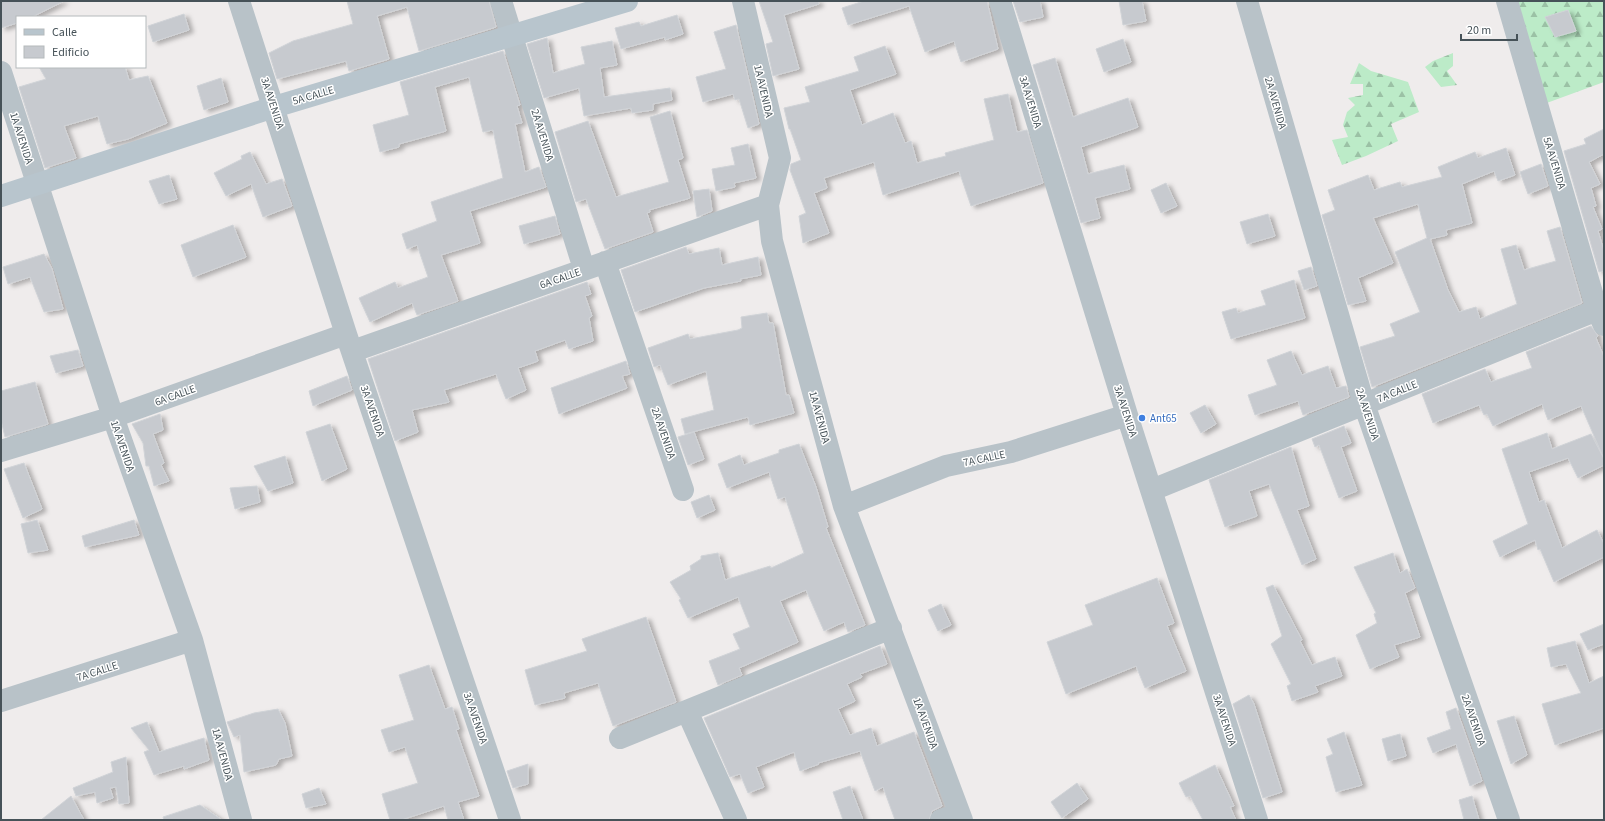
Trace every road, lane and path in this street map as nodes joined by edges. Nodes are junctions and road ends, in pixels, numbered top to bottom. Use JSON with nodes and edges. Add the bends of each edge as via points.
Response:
{"nodes":[{"id":1,"x":239,"y":1,"type":"edge"},
{"id":2,"x":501,"y":1,"type":"edge"},
{"id":3,"x":627,"y":1,"type":"edge"},
{"id":4,"x":743,"y":1,"type":"edge"},
{"id":5,"x":1000,"y":1,"type":"edge"},
{"id":6,"x":1247,"y":1,"type":"edge"},
{"id":7,"x":1507,"y":1,"type":"edge"},
{"id":8,"x":513,"y":36,"type":"junction"},
{"id":9,"x":1,"y":72,"type":"edge"},
{"id":10,"x":274,"y":107,"type":"junction"},
{"id":11,"x":37,"y":184,"type":"junction"},
{"id":12,"x":1,"y":196,"type":"edge"},
{"id":13,"x":768,"y":205,"type":"junction"},
{"id":14,"x":606,"y":262,"type":"junction"},
{"id":15,"x":584,"y":270,"type":"junction"},
{"id":16,"x":1600,"y":303,"type":"edge"},
{"id":17,"x":350,"y":342,"type":"junction"},
{"id":18,"x":1364,"y":404,"type":"junction"},
{"id":19,"x":1127,"y":415,"type":"junction"},
{"id":20,"x":114,"y":417,"type":"junction"},
{"id":21,"x":1,"y":451,"type":"edge"},
{"id":22,"x":683,"y":490,"type":"dead end"},
{"id":23,"x":1152,"y":490,"type":"junction"},
{"id":24,"x":844,"y":506,"type":"junction"},
{"id":25,"x":891,"y":628,"type":"junction"},
{"id":26,"x":192,"y":640,"type":"junction"},
{"id":27,"x":1,"y":701,"type":"edge"},
{"id":28,"x":687,"y":711,"type":"junction"},
{"id":29,"x":620,"y":738,"type":"dead end"},
{"id":30,"x":954,"y":818,"type":"edge"},
{"id":31,"x":242,"y":820,"type":"edge"},
{"id":32,"x":510,"y":820,"type":"edge"},
{"id":33,"x":736,"y":820,"type":"edge"},
{"id":34,"x":1258,"y":820,"type":"edge"},
{"id":35,"x":1509,"y":820,"type":"edge"}],
"edges":[{"from":1,"to":10,"type":"street","name":"3A AVENIDA"},
{"from":2,"to":8,"type":"street","name":"2A AVENIDA"},
{"from":3,"to":8,"type":"street","name":"5A CALLE"},
{"from":4,"to":13,"type":"street","name":"1A AVENIDA","via":[[780,158]]},
{"from":5,"to":19,"type":"street","name":"3A AVENIDA"},
{"from":6,"to":18,"type":"street","name":"2A AVENIDA"},
{"from":7,"to":16,"type":"street","name":"5A AVENIDA"},
{"from":8,"to":10,"type":"street","name":"5A CALLE"},
{"from":8,"to":15,"type":"street","name":"2A AVENIDA"},
{"from":9,"to":11,"type":"street","name":"1A AVENIDA"},
{"from":10,"to":11,"type":"street","name":"5A CALLE"},
{"from":10,"to":17,"type":"street","name":"3A AVENIDA"},
{"from":11,"to":12,"type":"street","name":"5A CALLE"},
{"from":11,"to":20,"type":"street","name":"1A AVENIDA"},
{"from":13,"to":14,"type":"street","name":"6A CALLE"},
{"from":13,"to":24,"type":"street","name":"1A AVENIDA","via":[[772,241]]},
{"from":14,"to":15,"type":"street","name":"6A CALLE"},
{"from":14,"to":22,"type":"street","name":"2A AVENIDA"},
{"from":15,"to":17,"type":"street","name":"6A CALLE"},
{"from":16,"to":18,"type":"street","name":"7A CALLE"},
{"from":17,"to":20,"type":"street","name":"6A CALLE"},
{"from":17,"to":32,"type":"street","name":"3A AVENIDA"},
{"from":18,"to":23,"type":"street","name":"7A CALLE"},
{"from":18,"to":35,"type":"street","name":"2A AVENIDA"},
{"from":19,"to":23,"type":"street","name":"3A AVENIDA"},
{"from":19,"to":24,"type":"street","name":"7A CALLE","via":[[1011,452],[946,466]]},
{"from":20,"to":21,"type":"street","name":"6A CALLE"},
{"from":20,"to":26,"type":"street","name":"1A AVENIDA"},
{"from":23,"to":34,"type":"street","name":"3A AVENIDA"},
{"from":24,"to":25,"type":"street","name":"1A AVENIDA"},
{"from":25,"to":28,"type":"street"},
{"from":25,"to":30,"type":"street","name":"1A AVENIDA"},
{"from":26,"to":27,"type":"street","name":"7A CALLE"},
{"from":26,"to":31,"type":"street","name":"1A AVENIDA"},
{"from":28,"to":29,"type":"street"},
{"from":28,"to":33,"type":"street"}]}
